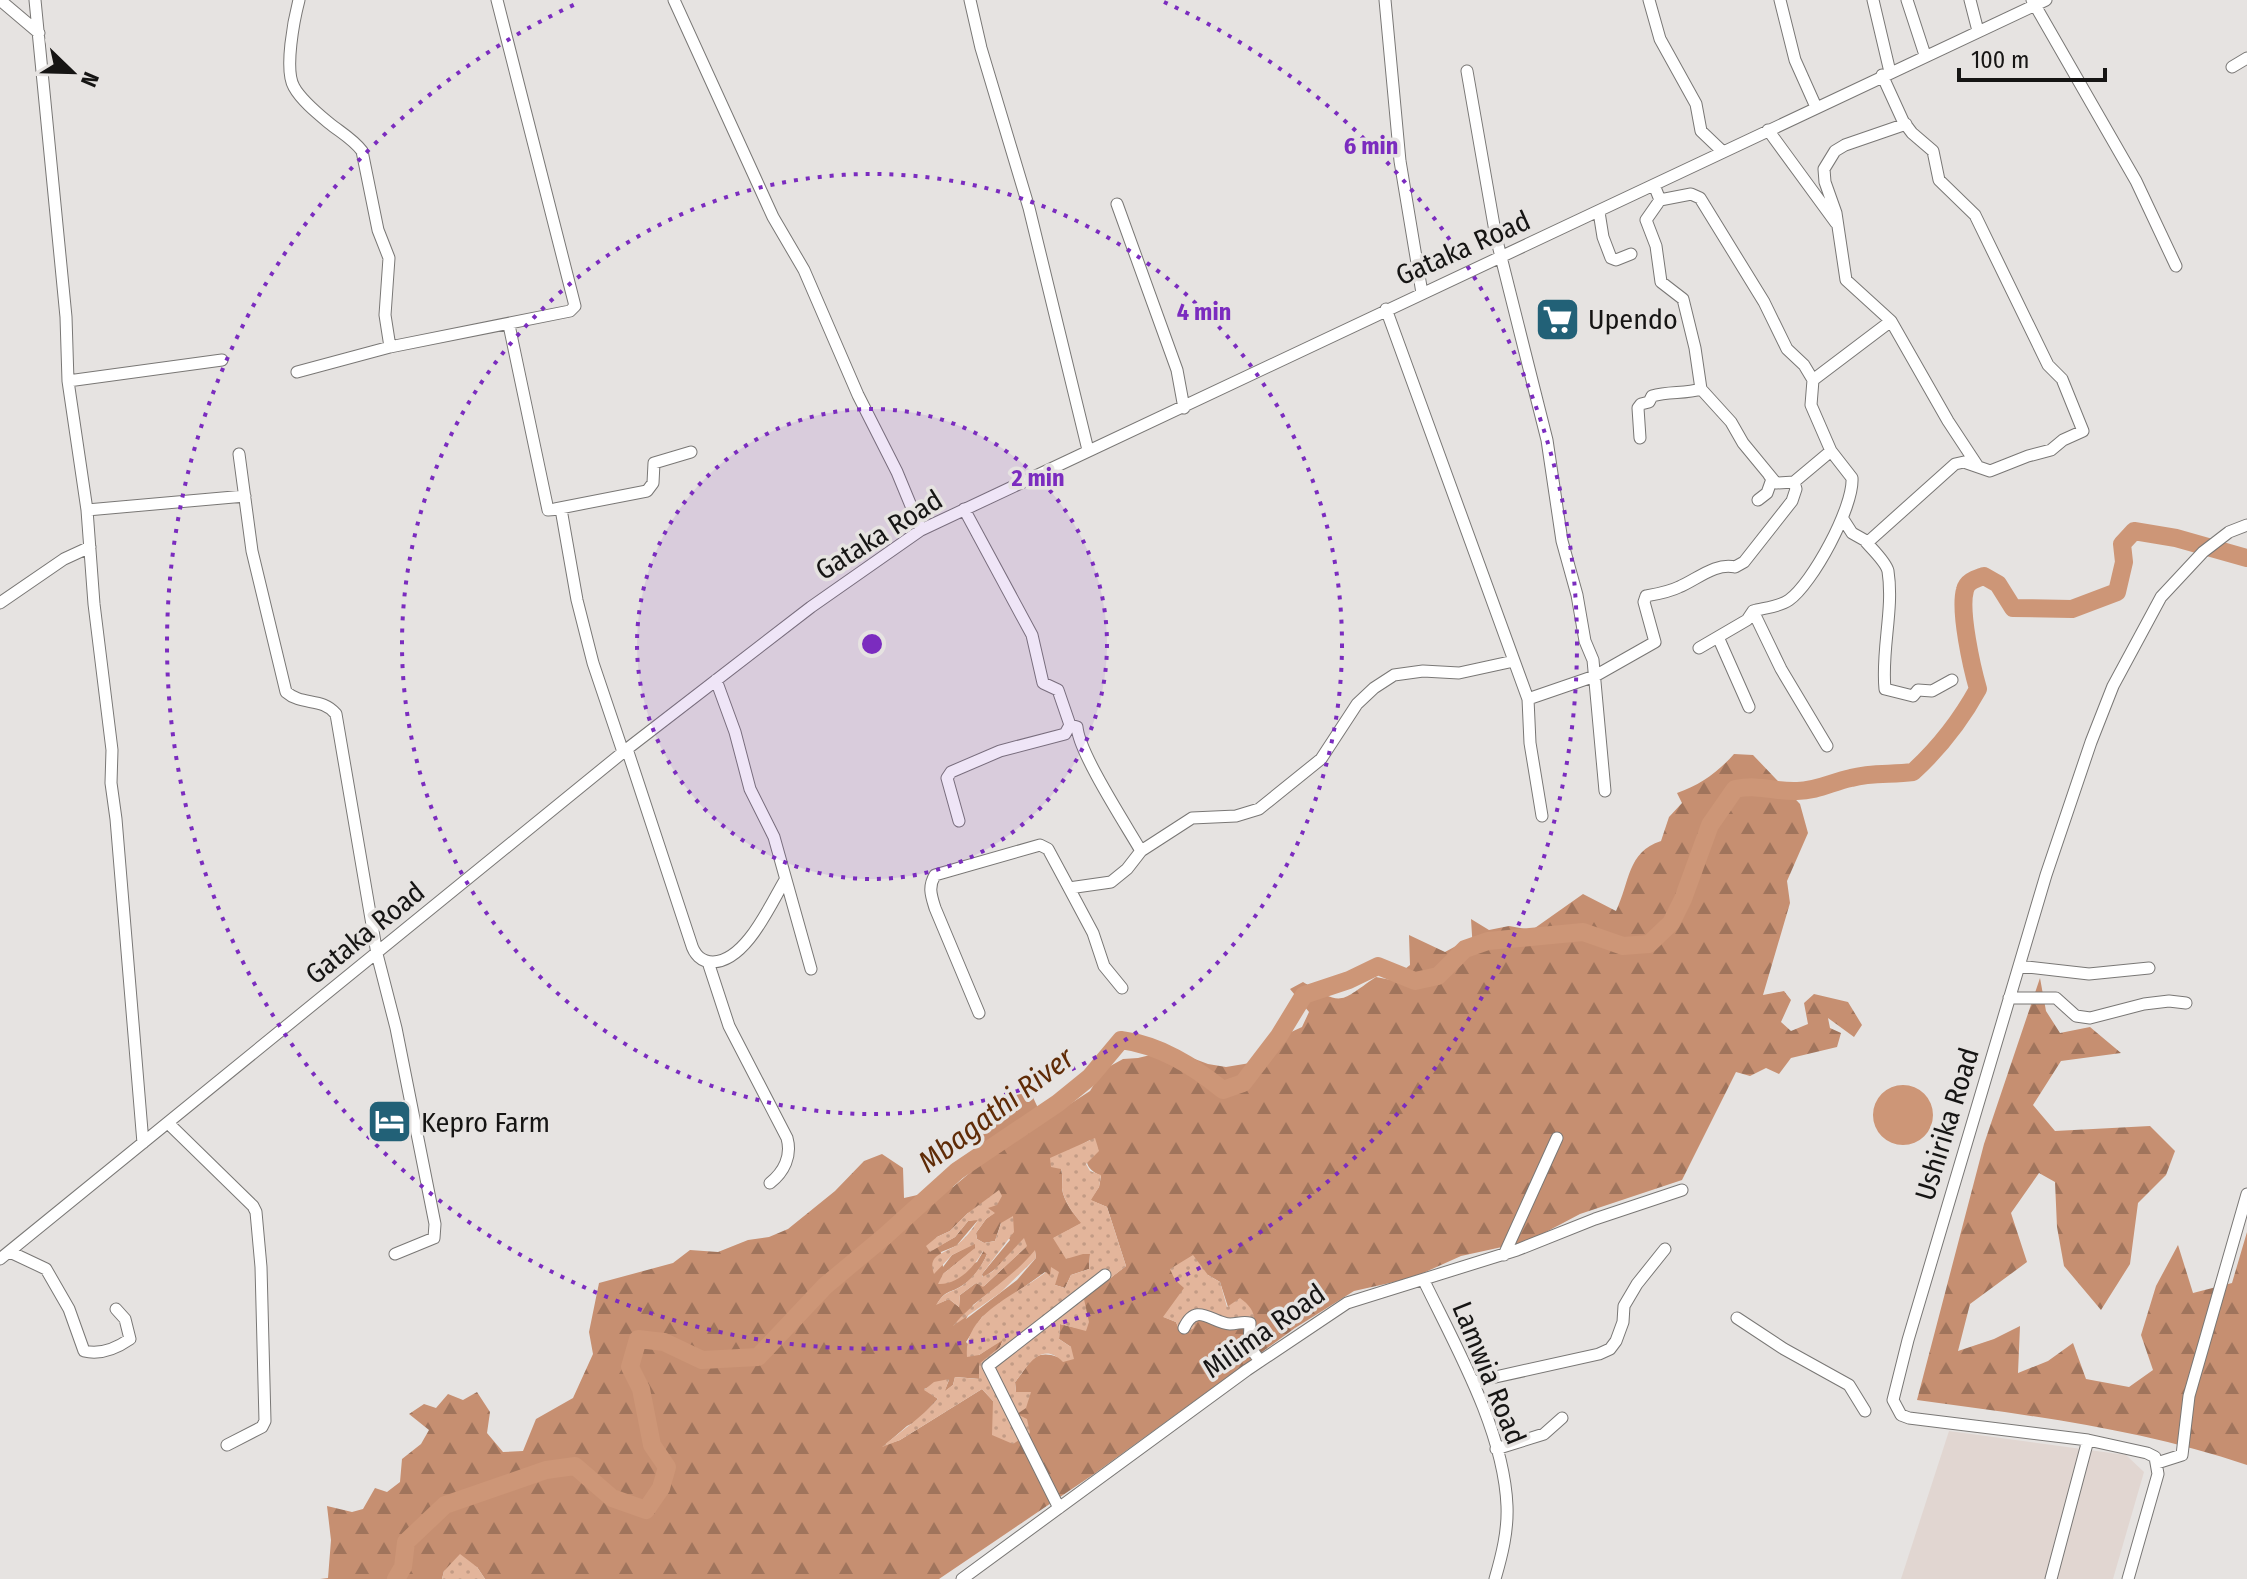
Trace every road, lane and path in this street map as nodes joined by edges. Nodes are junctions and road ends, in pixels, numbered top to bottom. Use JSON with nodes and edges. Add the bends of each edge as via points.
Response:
{"nodes":[{"id":1,"x":0,"y":0,"type":"edge"},
{"id":2,"x":35,"y":0,"type":"edge"},
{"id":3,"x":299,"y":0,"type":"edge"},
{"id":4,"x":497,"y":0,"type":"edge"},
{"id":5,"x":674,"y":0,"type":"edge"},
{"id":6,"x":970,"y":0,"type":"edge"},
{"id":7,"x":1385,"y":0,"type":"edge"},
{"id":8,"x":1649,"y":0,"type":"edge"},
{"id":9,"x":1780,"y":0,"type":"edge"},
{"id":10,"x":1873,"y":0,"type":"edge"},
{"id":11,"x":1907,"y":0,"type":"edge"},
{"id":12,"x":1970,"y":0,"type":"edge"},
{"id":13,"x":2037,"y":2,"type":"edge"},
{"id":14,"x":1978,"y":31,"type":"junction"},
{"id":15,"x":39,"y":33,"type":"junction"},
{"id":16,"x":1925,"y":55,"type":"junction"},
{"id":17,"x":2247,"y":58,"type":"edge"},
{"id":18,"x":2232,"y":67,"type":"dead end"},
{"id":19,"x":1467,"y":71,"type":"dead end"},
{"id":20,"x":1886,"y":73,"type":"junction"},
{"id":21,"x":1816,"y":107,"type":"junction"},
{"id":22,"x":1906,"y":124,"type":"junction"},
{"id":23,"x":1768,"y":130,"type":"junction"},
{"id":24,"x":1723,"y":152,"type":"junction"},
{"id":25,"x":1654,"y":185,"type":"junction"},
{"id":26,"x":1660,"y":200,"type":"junction"},
{"id":27,"x":1117,"y":204,"type":"dead end"},
{"id":28,"x":1599,"y":212,"type":"junction"},
{"id":29,"x":1838,"y":226,"type":"junction"},
{"id":30,"x":1631,"y":254,"type":"dead end"},
{"id":31,"x":1502,"y":256,"type":"junction"},
{"id":32,"x":2176,"y":266,"type":"dead end"},
{"id":33,"x":1422,"y":293,"type":"junction"},
{"id":34,"x":1386,"y":309,"type":"junction"},
{"id":35,"x":1891,"y":321,"type":"junction"},
{"id":36,"x":509,"y":325,"type":"junction"},
{"id":37,"x":390,"y":347,"type":"junction"},
{"id":38,"x":222,"y":360,"type":"dead end"},
{"id":39,"x":297,"y":372,"type":"dead end"},
{"id":40,"x":1813,"y":380,"type":"junction"},
{"id":41,"x":68,"y":381,"type":"junction"},
{"id":42,"x":1701,"y":389,"type":"junction"},
{"id":43,"x":1184,"y":408,"type":"junction"},
{"id":44,"x":1640,"y":438,"type":"dead end"},
{"id":45,"x":1088,"y":450,"type":"junction"},
{"id":46,"x":1831,"y":451,"type":"junction"},
{"id":47,"x":691,"y":452,"type":"dead end"},
{"id":48,"x":239,"y":454,"type":"dead end"},
{"id":49,"x":1758,"y":462,"type":"junction"},
{"id":50,"x":1977,"y":465,"type":"junction"},
{"id":51,"x":1794,"y":482,"type":"junction"},
{"id":52,"x":245,"y":496,"type":"junction"},
{"id":53,"x":1758,"y":500,"type":"dead end"},
{"id":54,"x":964,"y":509,"type":"junction"},
{"id":55,"x":87,"y":510,"type":"junction"},
{"id":56,"x":548,"y":510,"type":"junction"},
{"id":57,"x":1843,"y":519,"type":"junction"},
{"id":58,"x":2247,"y":525,"type":"edge"},
{"id":59,"x":921,"y":530,"type":"junction"},
{"id":60,"x":1866,"y":542,"type":"junction"},
{"id":61,"x":90,"y":547,"type":"junction"},
{"id":62,"x":0,"y":603,"type":"edge"},
{"id":63,"x":1753,"y":611,"type":"junction"},
{"id":64,"x":1718,"y":637,"type":"junction"},
{"id":65,"x":1699,"y":648,"type":"dead end"},
{"id":66,"x":1514,"y":661,"type":"junction"},
{"id":67,"x":1595,"y":676,"type":"junction"},
{"id":68,"x":716,"y":680,"type":"junction"},
{"id":69,"x":1952,"y":680,"type":"dead end"},
{"id":70,"x":1528,"y":699,"type":"junction"},
{"id":71,"x":1749,"y":707,"type":"dead end"},
{"id":72,"x":1070,"y":725,"type":"junction"},
{"id":73,"x":1827,"y":746,"type":"dead end"},
{"id":74,"x":625,"y":751,"type":"junction"},
{"id":75,"x":1605,"y":791,"type":"dead end"},
{"id":76,"x":1542,"y":816,"type":"dead end"},
{"id":77,"x":959,"y":821,"type":"dead end"},
{"id":78,"x":1141,"y":851,"type":"junction"},
{"id":79,"x":785,"y":880,"type":"junction"},
{"id":80,"x":1069,"y":888,"type":"junction"},
{"id":81,"x":377,"y":954,"type":"junction"},
{"id":82,"x":708,"y":962,"type":"junction"},
{"id":83,"x":2019,"y":966,"type":"junction"},
{"id":84,"x":2149,"y":968,"type":"dead end"},
{"id":85,"x":811,"y":969,"type":"dead end"},
{"id":86,"x":1122,"y":988,"type":"dead end"},
{"id":87,"x":2009,"y":998,"type":"junction"},
{"id":88,"x":2186,"y":1003,"type":"dead end"},
{"id":89,"x":979,"y":1013,"type":"dead end"},
{"id":90,"x":168,"y":1123,"type":"junction"},
{"id":91,"x":1557,"y":1138,"type":"dead end"},
{"id":92,"x":143,"y":1143,"type":"junction"},
{"id":93,"x":770,"y":1183,"type":"dead end"},
{"id":94,"x":1682,"y":1190,"type":"dead end"},
{"id":95,"x":2247,"y":1194,"type":"edge"},
{"id":96,"x":1665,"y":1249,"type":"dead end"},
{"id":97,"x":395,"y":1254,"type":"dead end"},
{"id":98,"x":5,"y":1255,"type":"edge"},
{"id":99,"x":1504,"y":1255,"type":"junction"},
{"id":100,"x":1105,"y":1275,"type":"dead end"},
{"id":101,"x":1424,"y":1281,"type":"junction"},
{"id":102,"x":116,"y":1309,"type":"dead end"},
{"id":103,"x":1737,"y":1318,"type":"dead end"},
{"id":104,"x":1184,"y":1328,"type":"dead end"},
{"id":105,"x":1260,"y":1361,"type":"junction"},
{"id":106,"x":1473,"y":1382,"type":"junction"},
{"id":107,"x":1865,"y":1411,"type":"dead end"},
{"id":108,"x":1562,"y":1418,"type":"dead end"},
{"id":109,"x":2088,"y":1440,"type":"junction"},
{"id":110,"x":227,"y":1445,"type":"dead end"},
{"id":111,"x":1496,"y":1449,"type":"junction"},
{"id":112,"x":2157,"y":1463,"type":"junction"},
{"id":113,"x":1059,"y":1508,"type":"junction"},
{"id":114,"x":962,"y":1579,"type":"edge"},
{"id":115,"x":1495,"y":1579,"type":"edge"},
{"id":116,"x":2051,"y":1579,"type":"edge"},
{"id":117,"x":2128,"y":1579,"type":"edge"}],
"edges":[{"from":1,"to":15,"type":"street"},
{"from":2,"to":15,"type":"street"},
{"from":3,"to":37,"type":"street","via":[[291,80],[317,113],[362,151],[389,258],[385,315]]},
{"from":4,"to":36,"type":"street","via":[[575,306]]},
{"from":5,"to":59,"type":"street"},
{"from":6,"to":45,"type":"street","via":[[1029,208]]},
{"from":7,"to":33,"type":"street","via":[[1400,161]]},
{"from":8,"to":24,"type":"street","via":[[1660,39],[1696,104],[1701,131]]},
{"from":9,"to":21,"type":"street","via":[[1795,60]]},
{"from":10,"to":20,"type":"street"},
{"from":11,"to":16,"type":"street"},
{"from":12,"to":14,"type":"street"},
{"from":13,"to":14,"type":"street","name":"Gataka Road"},
{"from":13,"to":32,"type":"street","via":[[2136,181]]},
{"from":14,"to":16,"type":"street","name":"Gataka Road"},
{"from":15,"to":41,"type":"street"},
{"from":16,"to":20,"type":"street","name":"Gataka Road"},
{"from":17,"to":18,"type":"street"},
{"from":19,"to":31,"type":"street"},
{"from":20,"to":21,"type":"street","name":"Gataka Road"},
{"from":20,"to":22,"type":"street"},
{"from":21,"to":23,"type":"street","name":"Gataka Road"},
{"from":22,"to":29,"type":"street","via":[[1845,145],[1827,160],[1825,182]]},
{"from":22,"to":50,"type":"street","via":[[1933,151],[1939,180],[1975,215],[2083,427],[2081,434],[2051,450],[2008,466],[1990,471]]},
{"from":23,"to":24,"type":"street","name":"Gataka Road"},
{"from":23,"to":29,"type":"street"},
{"from":24,"to":25,"type":"street","name":"Gataka Road"},
{"from":25,"to":26,"type":"street"},
{"from":25,"to":28,"type":"street","name":"Gataka Road"},
{"from":26,"to":40,"type":"street","via":[[1691,194],[1700,198],[1787,349]]},
{"from":26,"to":42,"type":"street","via":[[1646,220],[1661,282],[1683,299]]},
{"from":27,"to":43,"type":"street","via":[[1177,370]]},
{"from":28,"to":30,"type":"street","via":[[1611,258]]},
{"from":28,"to":31,"type":"street","name":"Gataka Road"},
{"from":29,"to":35,"type":"street","via":[[1846,280]]},
{"from":31,"to":33,"type":"street","name":"Gataka Road"},
{"from":31,"to":67,"type":"street","via":[[1547,440],[1562,541]]},
{"from":33,"to":34,"type":"street","name":"Gataka Road"},
{"from":34,"to":43,"type":"street","name":"Gataka Road"},
{"from":34,"to":66,"type":"street"},
{"from":35,"to":40,"type":"street"},
{"from":35,"to":50,"type":"street"},
{"from":36,"to":37,"type":"street"},
{"from":36,"to":56,"type":"street"},
{"from":37,"to":39,"type":"street"},
{"from":38,"to":41,"type":"street"},
{"from":40,"to":46,"type":"street","via":[[1811,405]]},
{"from":41,"to":55,"type":"street"},
{"from":42,"to":44,"type":"street","via":[[1667,392],[1641,404]]},
{"from":42,"to":49,"type":"street"},
{"from":43,"to":45,"type":"street","name":"Gataka Road"},
{"from":45,"to":54,"type":"street","name":"Gataka Road"},
{"from":46,"to":51,"type":"street"},
{"from":46,"to":57,"type":"street","via":[[1852,478]]},
{"from":47,"to":56,"type":"street","via":[[657,460],[647,491]]},
{"from":48,"to":52,"type":"street"},
{"from":49,"to":51,"type":"street","via":[[1776,483]]},
{"from":49,"to":53,"type":"street","via":[[1772,479]]},
{"from":50,"to":60,"type":"street","via":[[1955,464]]},
{"from":51,"to":67,"type":"street","via":[[1792,501],[1744,562],[1646,596],[1655,642]]},
{"from":52,"to":55,"type":"street"},
{"from":52,"to":81,"type":"street","via":[[252,551],[286,692],[298,700],[321,702],[336,714]]},
{"from":54,"to":59,"type":"street","name":"Gataka Road"},
{"from":54,"to":72,"type":"street","via":[[1032,635],[1043,683],[1058,690]]},
{"from":55,"to":61,"type":"street"},
{"from":56,"to":74,"type":"street","via":[[561,509],[593,663]]},
{"from":57,"to":60,"type":"street"},
{"from":57,"to":63,"type":"street","via":[[1803,588],[1785,603]]},
{"from":58,"to":83,"type":"street","name":"Ushirika Road","via":[[2203,552],[2161,597],[2113,686]]},
{"from":59,"to":68,"type":"street","name":"Gataka Road"},
{"from":60,"to":69,"type":"street","via":[[1888,570],[1885,689],[1913,696]]},
{"from":61,"to":62,"type":"street"},
{"from":61,"to":92,"type":"street"},
{"from":63,"to":64,"type":"street"},
{"from":63,"to":73,"type":"street"},
{"from":64,"to":65,"type":"street"},
{"from":64,"to":71,"type":"street"},
{"from":66,"to":70,"type":"street"},
{"from":66,"to":78,"type":"street","via":[[1459,673],[1394,675],[1357,704],[1321,759],[1259,809],[1192,818]]},
{"from":67,"to":70,"type":"street"},
{"from":67,"to":75,"type":"street"},
{"from":68,"to":74,"type":"street","name":"Gataka Road"},
{"from":68,"to":79,"type":"street"},
{"from":70,"to":76,"type":"street"},
{"from":72,"to":77,"type":"street","via":[[1065,734],[1000,751],[951,772],[947,778]]},
{"from":72,"to":78,"type":"street","via":[[1077,727]]},
{"from":74,"to":81,"type":"street","name":"Gataka Road"},
{"from":74,"to":82,"type":"street","via":[[694,952]]},
{"from":78,"to":80,"type":"street","via":[[1111,882]]},
{"from":79,"to":82,"type":"street","via":[[741,948]]},
{"from":79,"to":85,"type":"street"},
{"from":80,"to":86,"type":"street","via":[[1104,966]]},
{"from":80,"to":89,"type":"street","via":[[1048,849],[1040,845],[935,875],[930,883],[935,908]]},
{"from":81,"to":90,"type":"street","name":"Gataka Road"},
{"from":81,"to":97,"type":"street","via":[[436,1236]]},
{"from":82,"to":93,"type":"street","via":[[729,1026],[790,1147],[785,1166]]},
{"from":83,"to":84,"type":"street","via":[[2089,974]]},
{"from":83,"to":87,"type":"street","name":"Ushirika Road"},
{"from":87,"to":88,"type":"street","via":[[2056,998],[2076,1016],[2090,1018],[2144,1004]]},
{"from":87,"to":109,"type":"street","name":"Ushirika Road","via":[[1893,1400],[1909,1418]]},
{"from":90,"to":92,"type":"street","name":"Gataka Road"},
{"from":90,"to":110,"type":"street","via":[[256,1212],[265,1421]]},
{"from":91,"to":99,"type":"street"},
{"from":92,"to":98,"type":"street","name":"Gataka Road"},
{"from":94,"to":99,"type":"street","name":"Milima Road"},
{"from":95,"to":112,"type":"street","via":[[2189,1396],[2182,1455]]},
{"from":96,"to":106,"type":"street","via":[[1624,1306],[1623,1322],[1610,1349]]},
{"from":98,"to":102,"type":"street","via":[[46,1269],[69,1309],[84,1351],[98,1353],[130,1339]]},
{"from":99,"to":101,"type":"street","name":"Milima Road"},
{"from":100,"to":113,"type":"street","via":[[988,1366]]},
{"from":101,"to":105,"type":"street","name":"Milima Road","via":[[1347,1303]]},
{"from":101,"to":106,"type":"street","name":"Lamwia Road"},
{"from":103,"to":107,"type":"street","via":[[1849,1385]]},
{"from":104,"to":105,"type":"street","via":[[1200,1314],[1229,1324],[1250,1323],[1249,1346]]},
{"from":105,"to":113,"type":"street","name":"Milima Road"},
{"from":106,"to":111,"type":"street","name":"Lamwia Road"},
{"from":108,"to":111,"type":"street","via":[[1544,1434]]},
{"from":109,"to":112,"type":"street","name":"Ushirika Road","via":[[2147,1453]]},
{"from":109,"to":116,"type":"street"},
{"from":111,"to":115,"type":"street","name":"Lamwia Road","via":[[1507,1504]]},
{"from":112,"to":117,"type":"street"},
{"from":113,"to":114,"type":"street","name":"Milima Road"}]}
